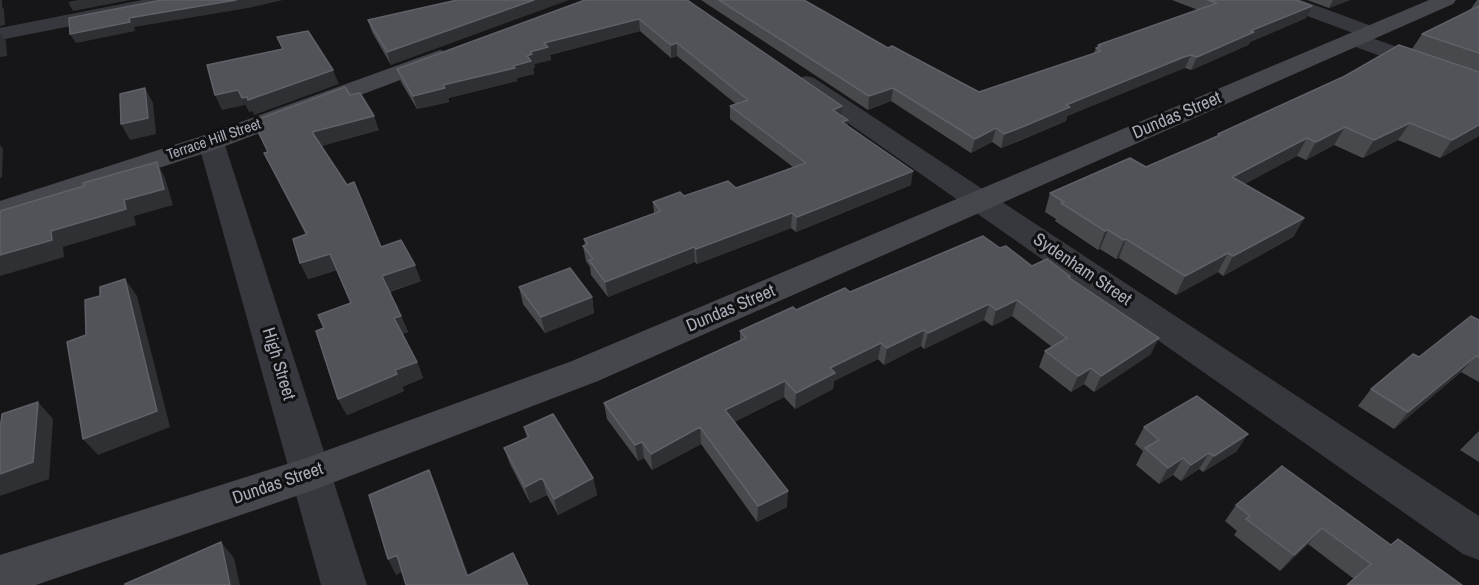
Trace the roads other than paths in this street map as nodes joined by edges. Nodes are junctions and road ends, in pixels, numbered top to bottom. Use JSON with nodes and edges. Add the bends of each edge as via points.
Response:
{"nodes":[{"id":1,"x":172,"y":0,"type":"edge"},
{"id":2,"x":1282,"y":0,"type":"edge"},
{"id":3,"x":1446,"y":0,"type":"edge"},
{"id":4,"x":0,"y":34,"type":"edge"},
{"id":5,"x":1363,"y":36,"type":"junction"},
{"id":6,"x":462,"y":49,"type":"edge"},
{"id":7,"x":780,"y":65,"type":"edge"},
{"id":8,"x":1479,"y":84,"type":"edge"},
{"id":9,"x":211,"y":142,"type":"junction"},
{"id":10,"x":981,"y":201,"type":"junction"},
{"id":11,"x":0,"y":210,"type":"edge"},
{"id":12,"x":311,"y":474,"type":"junction"},
{"id":13,"x":1479,"y":540,"type":"edge"},
{"id":14,"x":0,"y":576,"type":"edge"},
{"id":15,"x":344,"y":585,"type":"edge"}],
"edges":[{"from":1,"to":4,"type":"street","via":[[43,17]]},
{"from":2,"to":5,"type":"street"},
{"from":3,"to":5,"type":"street","name":"Dundas Street"},
{"from":5,"to":8,"type":"street"},
{"from":5,"to":10,"type":"street","name":"Dundas Street"},
{"from":6,"to":9,"type":"street","name":"Terrace Hill Street"},
{"from":7,"to":10,"type":"street","name":"Sydenham Street"},
{"from":9,"to":11,"type":"street","name":"Terrace Hill Street"},
{"from":9,"to":12,"type":"street","name":"High Street"},
{"from":10,"to":12,"type":"street","name":"Dundas Street","via":[[585,371]]},
{"from":10,"to":13,"type":"street","name":"Sydenham Street"},
{"from":12,"to":14,"type":"street","name":"Dundas Street"},
{"from":12,"to":15,"type":"street","name":"High Street"}]}
